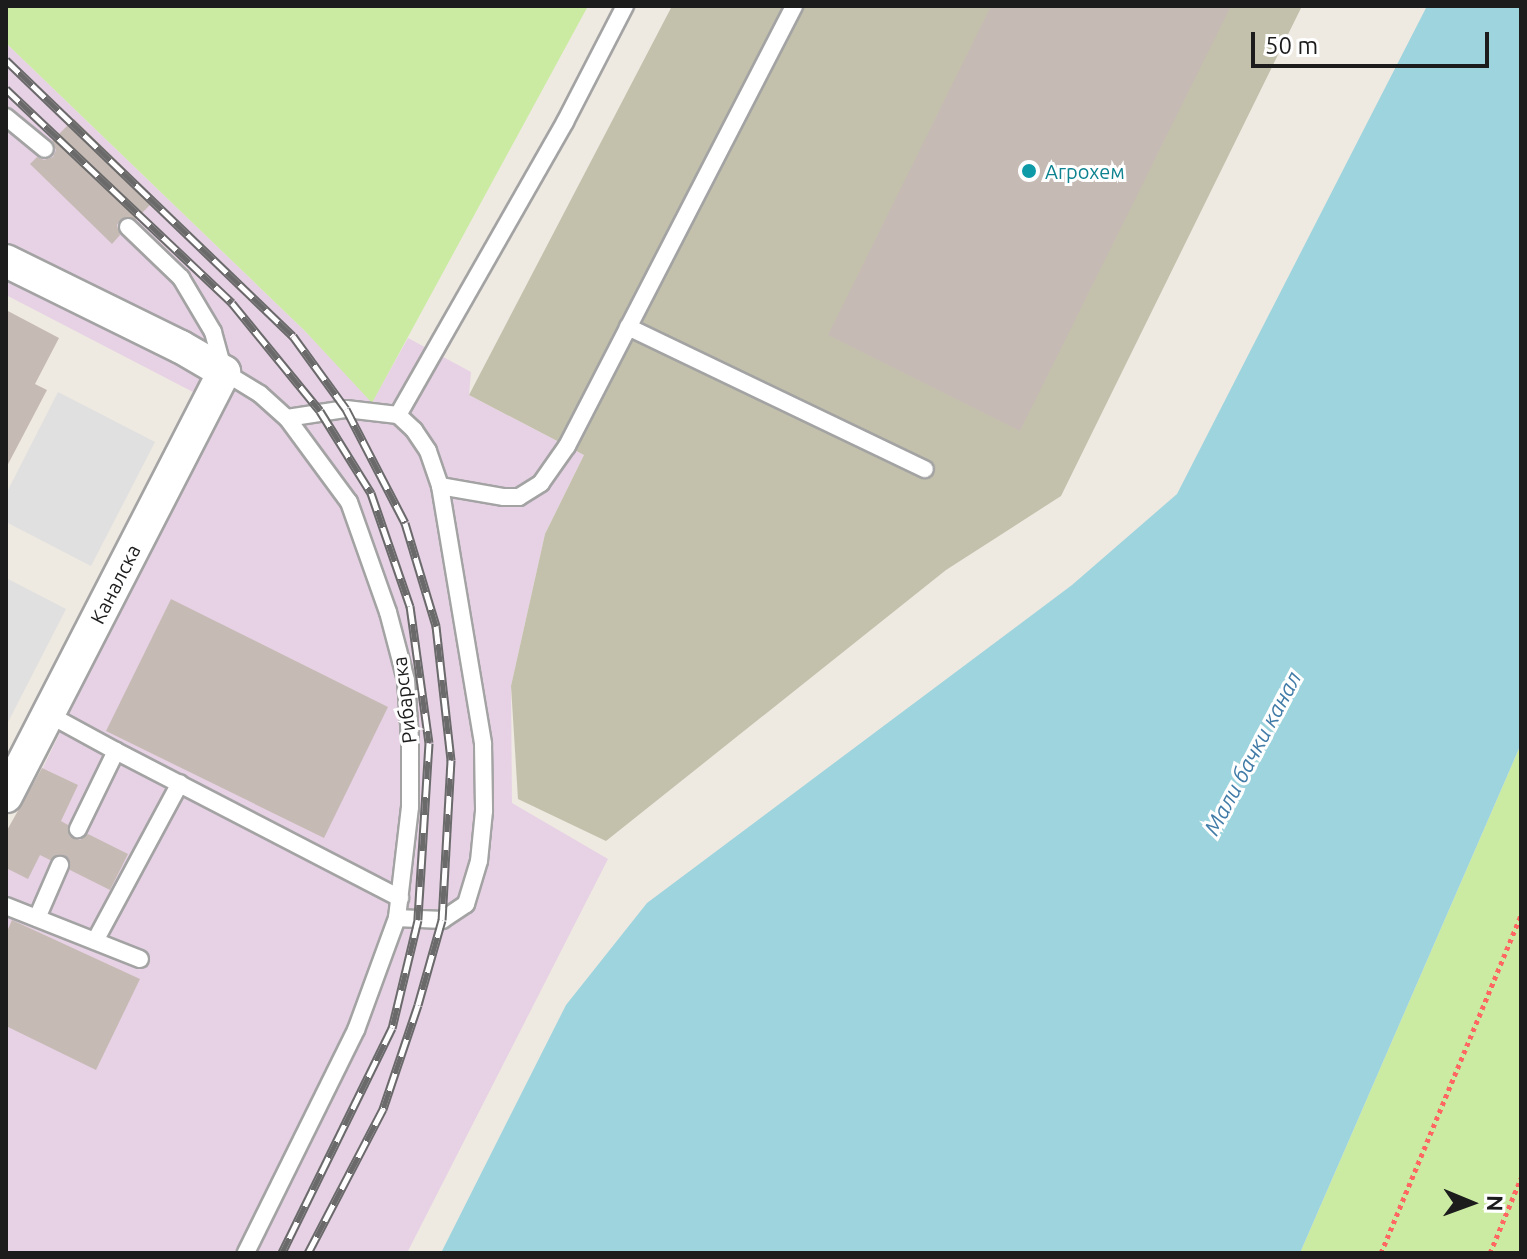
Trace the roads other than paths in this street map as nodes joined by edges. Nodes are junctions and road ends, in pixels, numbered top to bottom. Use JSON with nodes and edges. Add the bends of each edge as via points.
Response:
{"nodes":[{"id":1,"x":625,"y":6,"type":"edge"},
{"id":2,"x":794,"y":6,"type":"edge"},
{"id":3,"x":6,"y":117,"type":"edge"},
{"id":4,"x":45,"y":149,"type":"dead end"},
{"id":5,"x":128,"y":227,"type":"dead end"},
{"id":6,"x":6,"y":261,"type":"edge"},
{"id":7,"x":628,"y":327,"type":"junction"},
{"id":8,"x":224,"y":372,"type":"junction"},
{"id":9,"x":398,"y":415,"type":"junction"},
{"id":10,"x":287,"y":418,"type":"junction"},
{"id":11,"x":925,"y":469,"type":"dead end"},
{"id":12,"x":440,"y":486,"type":"junction"},
{"id":13,"x":48,"y":714,"type":"junction"},
{"id":14,"x":116,"y":751,"type":"junction"},
{"id":15,"x":180,"y":783,"type":"junction"},
{"id":16,"x":6,"y":796,"type":"edge"},
{"id":17,"x":78,"y":829,"type":"dead end"},
{"id":18,"x":60,"y":865,"type":"dead end"},
{"id":19,"x":400,"y":898,"type":"junction"},
{"id":20,"x":6,"y":906,"type":"edge"},
{"id":21,"x":37,"y":918,"type":"junction"},
{"id":22,"x":397,"y":918,"type":"junction"},
{"id":23,"x":95,"y":941,"type":"junction"},
{"id":24,"x":140,"y":959,"type":"dead end"},
{"id":25,"x":246,"y":1253,"type":"edge"}],
"edges":[{"from":1,"to":9,"type":"lane"},
{"from":2,"to":7,"type":"lane"},
{"from":3,"to":4,"type":"lane"},
{"from":5,"to":8,"type":"lane","via":[[181,278],[213,332]]},
{"from":6,"to":8,"type":"street","name":"Рибарска"},
{"from":7,"to":11,"type":"lane"},
{"from":7,"to":12,"type":"lane","via":[[567,446],[541,483],[519,497]]},
{"from":8,"to":10,"type":"lane","name":"Рибарска"},
{"from":8,"to":13,"type":"street","name":"Каналска"},
{"from":9,"to":10,"type":"lane","via":[[346,409]]},
{"from":9,"to":12,"type":"lane","via":[[428,451]]},
{"from":10,"to":19,"type":"lane","name":"Рибарска","via":[[349,502],[406,680],[410,807]]},
{"from":12,"to":22,"type":"lane","via":[[483,744],[484,811],[479,861],[466,904],[442,920]]},
{"from":13,"to":14,"type":"lane"},
{"from":13,"to":16,"type":"street","name":"Каналска"},
{"from":14,"to":15,"type":"lane"},
{"from":14,"to":17,"type":"lane"},
{"from":15,"to":19,"type":"lane"},
{"from":15,"to":23,"type":"lane"},
{"from":18,"to":21,"type":"lane"},
{"from":19,"to":22,"type":"lane","name":"Рибарска"},
{"from":20,"to":21,"type":"lane"},
{"from":21,"to":23,"type":"lane"},
{"from":22,"to":25,"type":"lane","name":"Рибарска","via":[[356,1030]]},
{"from":23,"to":24,"type":"lane"}]}
